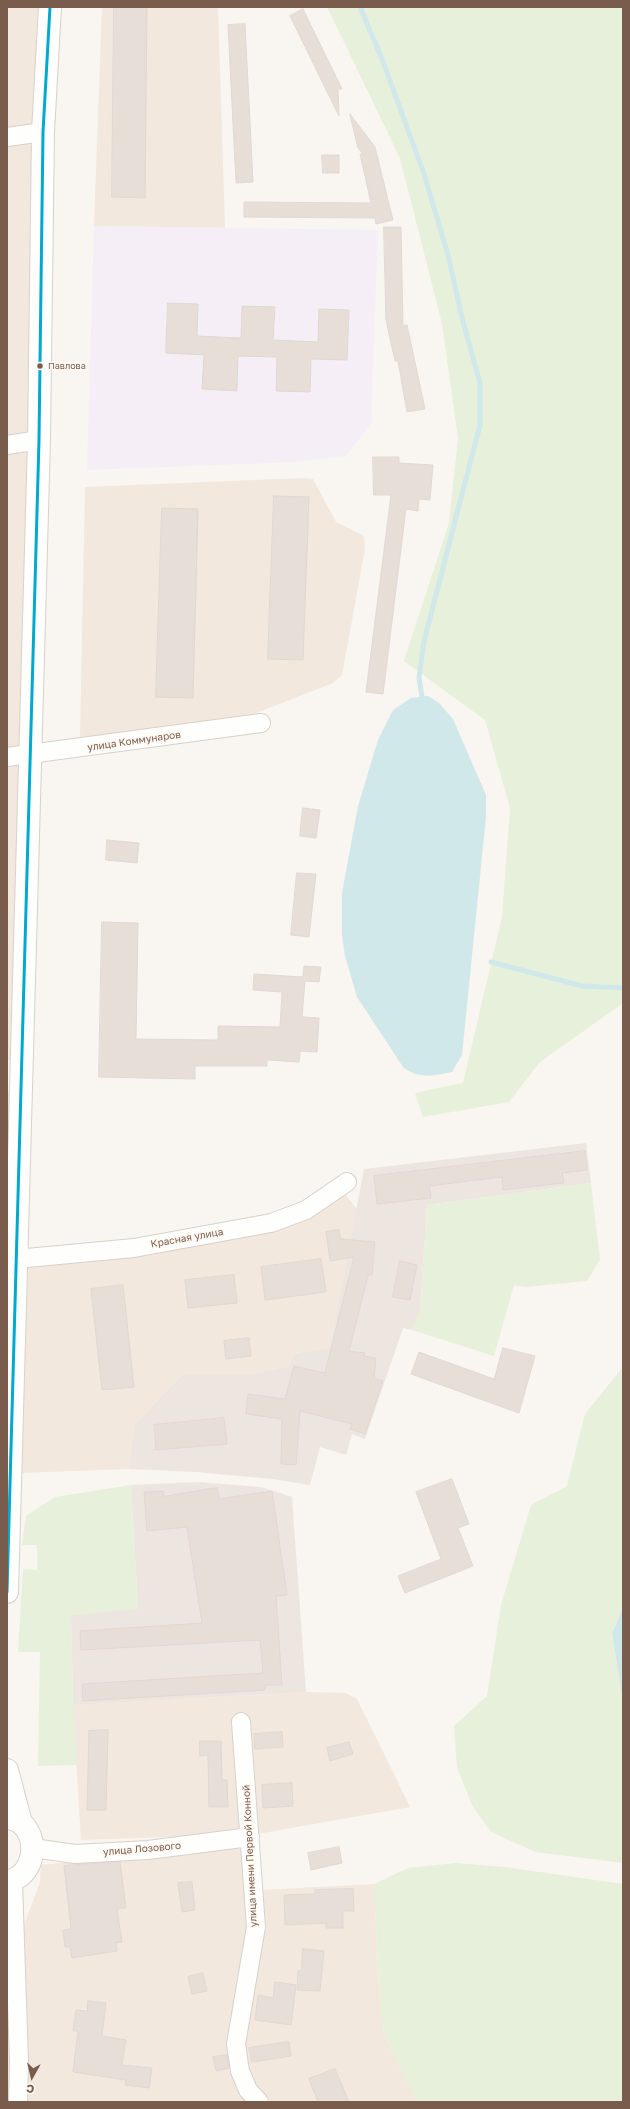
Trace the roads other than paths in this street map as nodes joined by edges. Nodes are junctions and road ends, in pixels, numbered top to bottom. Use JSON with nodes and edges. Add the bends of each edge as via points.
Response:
{"nodes":[{"id":1,"x":50,"y":7,"type":"edge"},
{"id":2,"x":43,"y":132,"type":"junction"},
{"id":3,"x":7,"y":137,"type":"edge"},
{"id":4,"x":39,"y":440,"type":"junction"},
{"id":5,"x":7,"y":445,"type":"edge"},
{"id":6,"x":261,"y":723,"type":"dead end"},
{"id":7,"x":30,"y":754,"type":"junction"},
{"id":8,"x":7,"y":757,"type":"edge"},
{"id":9,"x":14,"y":1066,"type":"edge"},
{"id":10,"x":347,"y":1182,"type":"dead end"},
{"id":11,"x":16,"y":1259,"type":"junction"},
{"id":12,"x":7,"y":1592,"type":"edge"},
{"id":13,"x":241,"y":1722,"type":"dead end"},
{"id":14,"x":7,"y":1770,"type":"edge"},
{"id":15,"x":14,"y":1820,"type":"edge"},
{"id":16,"x":250,"y":1837,"type":"junction"},
{"id":17,"x":33,"y":1848,"type":"junction"},
{"id":18,"x":10,"y":1881,"type":"edge"},
{"id":19,"x":18,"y":2102,"type":"edge"},
{"id":20,"x":260,"y":2102,"type":"edge"}],
"edges":[{"from":1,"to":2,"type":"street"},
{"from":2,"to":3,"type":"street"},
{"from":2,"to":4,"type":"street"},
{"from":4,"to":5,"type":"street"},
{"from":4,"to":7,"type":"street"},
{"from":6,"to":7,"type":"street","name":"улица Коммунаров"},
{"from":7,"to":8,"type":"street","name":"улица Коммунаров"},
{"from":7,"to":9,"type":"street"},
{"from":9,"to":11,"type":"street"},
{"from":10,"to":11,"type":"street","name":"Красная улица","via":[[306,1210],[271,1223],[134,1248]]},
{"from":11,"to":12,"type":"street"},
{"from":13,"to":16,"type":"street","name":"улица имени Первой Конной"},
{"from":14,"to":15,"type":"street"},
{"from":15,"to":17,"type":"street","via":[[31,1837]]},
{"from":16,"to":17,"type":"street","name":"улица Лозового","via":[[148,1850],[75,1854]]},
{"from":16,"to":20,"type":"street","name":"улица имени Первой Конной","via":[[256,1927],[236,2044],[240,2071],[248,2090]]},
{"from":17,"to":18,"type":"street","via":[[29,1864],[22,1875]]},
{"from":18,"to":19,"type":"street"}]}
